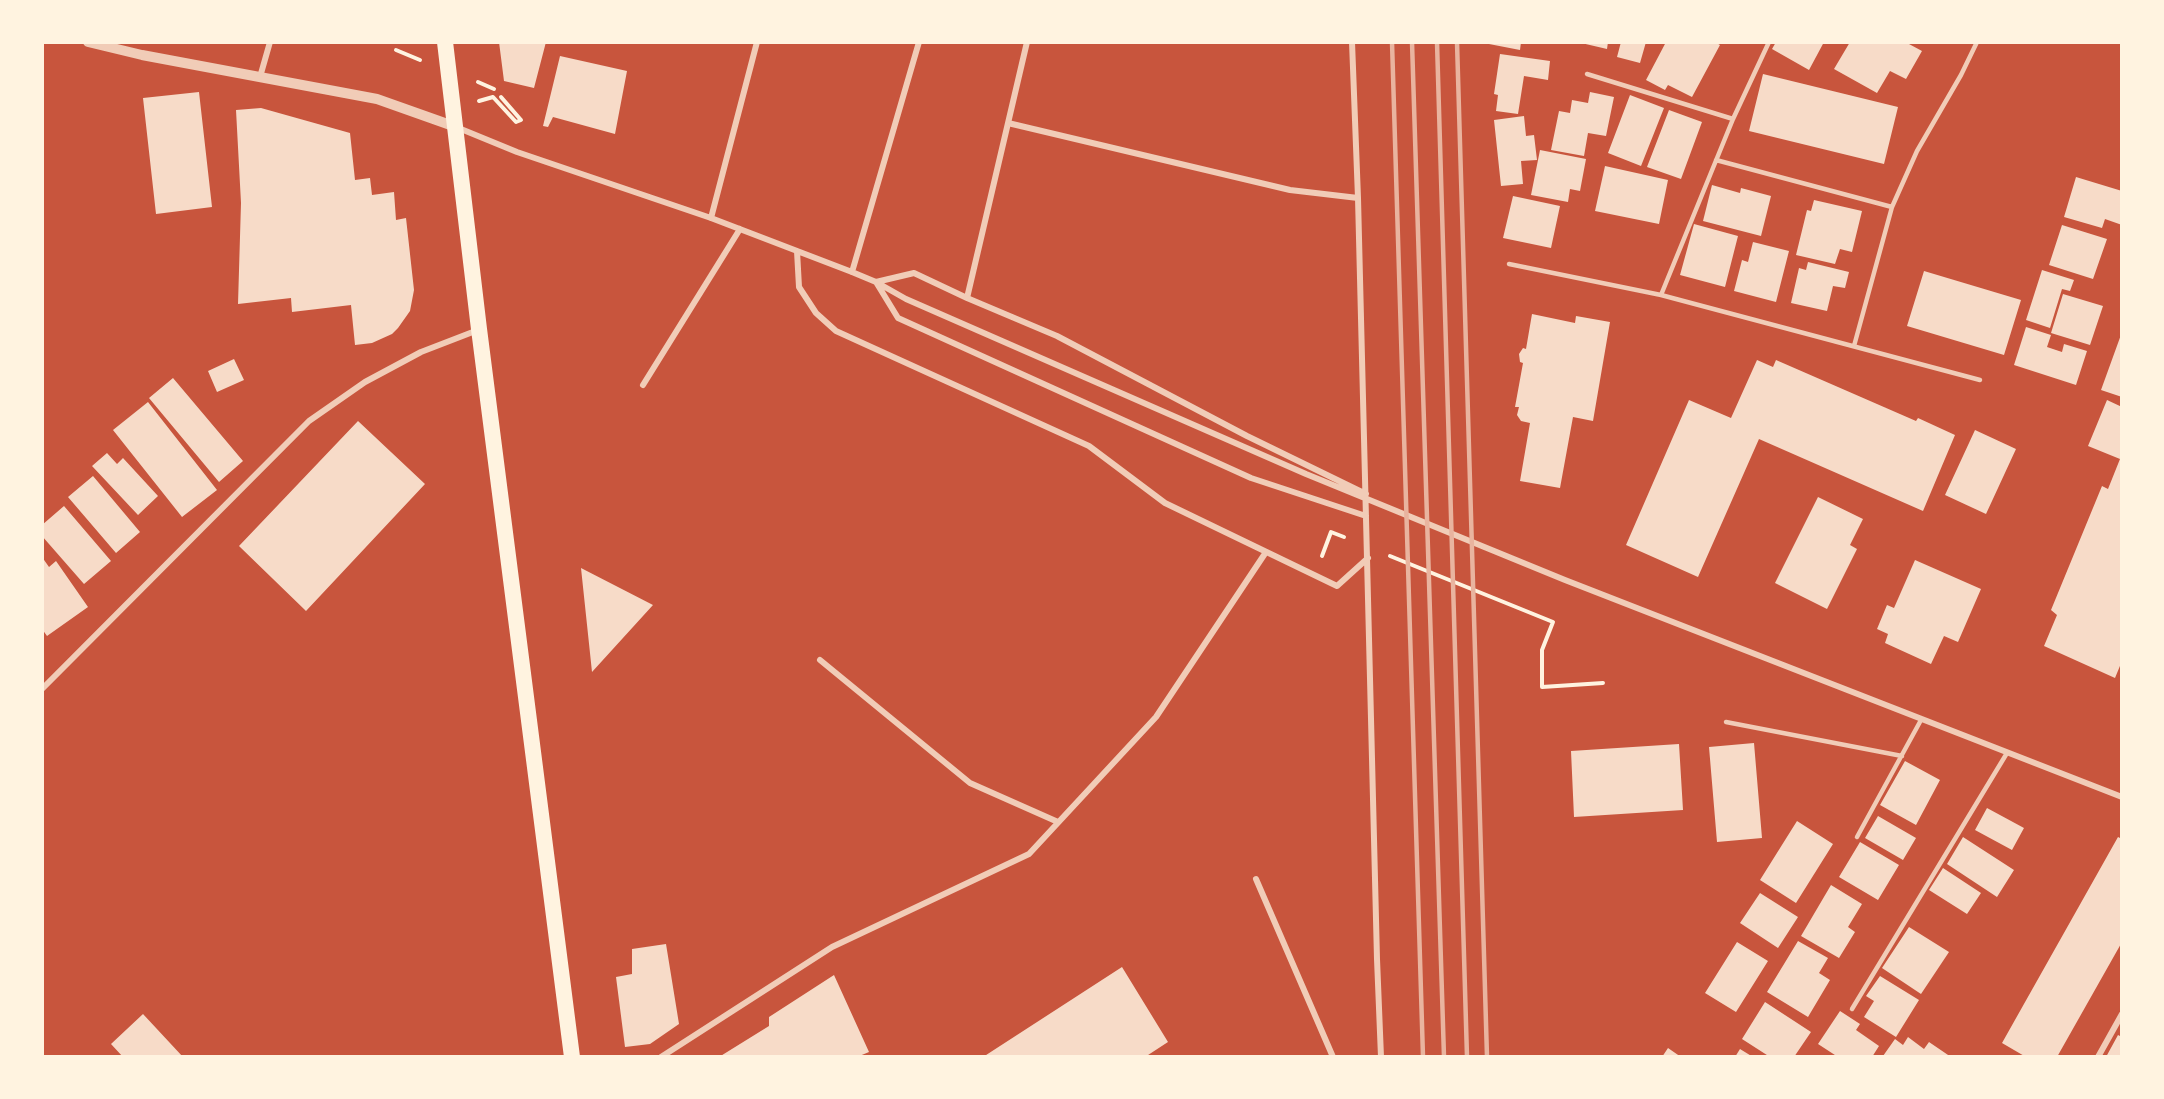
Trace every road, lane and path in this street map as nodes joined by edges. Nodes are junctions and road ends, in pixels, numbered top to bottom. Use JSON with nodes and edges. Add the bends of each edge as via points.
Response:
{"nodes":[{"id":1,"x":88,"y":42,"type":"edge"},
{"id":2,"x":270,"y":42,"type":"edge"},
{"id":3,"x":445,"y":42,"type":"edge"},
{"id":4,"x":757,"y":42,"type":"edge"},
{"id":5,"x":919,"y":42,"type":"edge"},
{"id":6,"x":1027,"y":42,"type":"edge"},
{"id":7,"x":1352,"y":42,"type":"edge"},
{"id":8,"x":1769,"y":42,"type":"edge"},
{"id":9,"x":1977,"y":42,"type":"edge"},
{"id":10,"x":1587,"y":74,"type":"dead end"},
{"id":11,"x":260,"y":77,"type":"junction"},
{"id":12,"x":493,"y":97,"type":"dead end"},
{"id":13,"x":501,"y":97,"type":"dead end"},
{"id":14,"x":1733,"y":119,"type":"junction"},
{"id":15,"x":1008,"y":123,"type":"junction"},
{"id":16,"x":456,"y":127,"type":"junction"},
{"id":17,"x":1716,"y":160,"type":"junction"},
{"id":18,"x":1359,"y":198,"type":"junction"},
{"id":19,"x":1892,"y":207,"type":"junction"},
{"id":20,"x":711,"y":218,"type":"junction"},
{"id":21,"x":740,"y":229,"type":"junction"},
{"id":22,"x":797,"y":251,"type":"junction"},
{"id":23,"x":1509,"y":264,"type":"dead end"},
{"id":24,"x":852,"y":272,"type":"junction"},
{"id":25,"x":876,"y":282,"type":"junction"},
{"id":26,"x":1661,"y":295,"type":"junction"},
{"id":27,"x":967,"y":298,"type":"junction"},
{"id":28,"x":479,"y":329,"type":"junction"},
{"id":29,"x":1854,"y":346,"type":"junction"},
{"id":30,"x":1980,"y":380,"type":"dead end"},
{"id":31,"x":643,"y":385,"type":"dead end"},
{"id":32,"x":1366,"y":494,"type":"junction"},
{"id":33,"x":1366,"y":516,"type":"junction"},
{"id":34,"x":1353,"y":541,"type":"dead end"},
{"id":35,"x":1266,"y":552,"type":"junction"},
{"id":36,"x":1387,"y":554,"type":"dead end"},
{"id":37,"x":1368,"y":558,"type":"junction"},
{"id":38,"x":1320,"y":561,"type":"dead end"},
{"id":39,"x":820,"y":660,"type":"dead end"},
{"id":40,"x":1603,"y":683,"type":"dead end"},
{"id":41,"x":42,"y":689,"type":"edge"},
{"id":42,"x":1921,"y":720,"type":"junction"},
{"id":43,"x":1726,"y":722,"type":"dead end"},
{"id":44,"x":2007,"y":753,"type":"junction"},
{"id":45,"x":1902,"y":756,"type":"junction"},
{"id":46,"x":2122,"y":797,"type":"edge"},
{"id":47,"x":1058,"y":822,"type":"junction"},
{"id":48,"x":1857,"y":837,"type":"dead end"},
{"id":49,"x":1256,"y":879,"type":"dead end"},
{"id":50,"x":1852,"y":1009,"type":"dead end"},
{"id":51,"x":2122,"y":1014,"type":"edge"},
{"id":52,"x":572,"y":1057,"type":"edge"},
{"id":53,"x":661,"y":1057,"type":"edge"},
{"id":54,"x":1333,"y":1057,"type":"edge"},
{"id":55,"x":1381,"y":1057,"type":"edge"},
{"id":56,"x":2098,"y":1057,"type":"edge"}],
"edges":[{"from":1,"to":11,"type":"street"},
{"from":2,"to":11,"type":"street"},
{"from":3,"to":16,"type":"highway"},
{"from":4,"to":20,"type":"street"},
{"from":5,"to":24,"type":"street"},
{"from":6,"to":15,"type":"street"},
{"from":7,"to":18,"type":"street"},
{"from":8,"to":14,"type":"lane"},
{"from":9,"to":19,"type":"lane","via":[[1917,151]]},
{"from":10,"to":14,"type":"lane"},
{"from":11,"to":16,"type":"street","via":[[377,99]]},
{"from":12,"to":13,"type":"path","via":[[516,122],[520,120]]},
{"from":14,"to":17,"type":"lane"},
{"from":15,"to":18,"type":"street","via":[[1290,190]]},
{"from":15,"to":27,"type":"street"},
{"from":16,"to":20,"type":"street","via":[[517,152]]},
{"from":16,"to":28,"type":"highway"},
{"from":17,"to":19,"type":"lane"},
{"from":17,"to":26,"type":"lane"},
{"from":18,"to":32,"type":"street"},
{"from":19,"to":29,"type":"lane"},
{"from":20,"to":21,"type":"street"},
{"from":21,"to":22,"type":"street"},
{"from":21,"to":31,"type":"street"},
{"from":22,"to":24,"type":"street"},
{"from":22,"to":35,"type":"street","via":[[799,287],[816,313],[836,331],[1089,446],[1165,503]]},
{"from":23,"to":26,"type":"lane"},
{"from":24,"to":25,"type":"street"},
{"from":25,"to":27,"type":"street","via":[[914,273]]},
{"from":25,"to":33,"type":"street","via":[[898,318],[1251,478]]},
{"from":25,"to":42,"type":"street","via":[[906,299],[1306,474]]},
{"from":26,"to":29,"type":"lane"},
{"from":27,"to":32,"type":"street","via":[[1057,336]]},
{"from":28,"to":41,"type":"street","via":[[422,352],[365,382],[309,421]]},
{"from":28,"to":52,"type":"highway"},
{"from":29,"to":30,"type":"lane"},
{"from":32,"to":33,"type":"street"},
{"from":33,"to":37,"type":"street"},
{"from":34,"to":38,"type":"path","via":[[1331,532]]},
{"from":35,"to":37,"type":"street","via":[[1337,586]]},
{"from":35,"to":47,"type":"street","via":[[1156,717]]},
{"from":36,"to":40,"type":"path","via":[[1553,622],[1542,650],[1542,687]]},
{"from":37,"to":55,"type":"street"},
{"from":39,"to":47,"type":"street","via":[[970,783]]},
{"from":42,"to":44,"type":"street"},
{"from":42,"to":45,"type":"lane"},
{"from":43,"to":45,"type":"lane"},
{"from":44,"to":46,"type":"street"},
{"from":44,"to":50,"type":"lane"},
{"from":45,"to":48,"type":"lane"},
{"from":47,"to":53,"type":"street","via":[[1029,854],[832,947]]},
{"from":49,"to":54,"type":"street"},
{"from":51,"to":56,"type":"street"}]}
